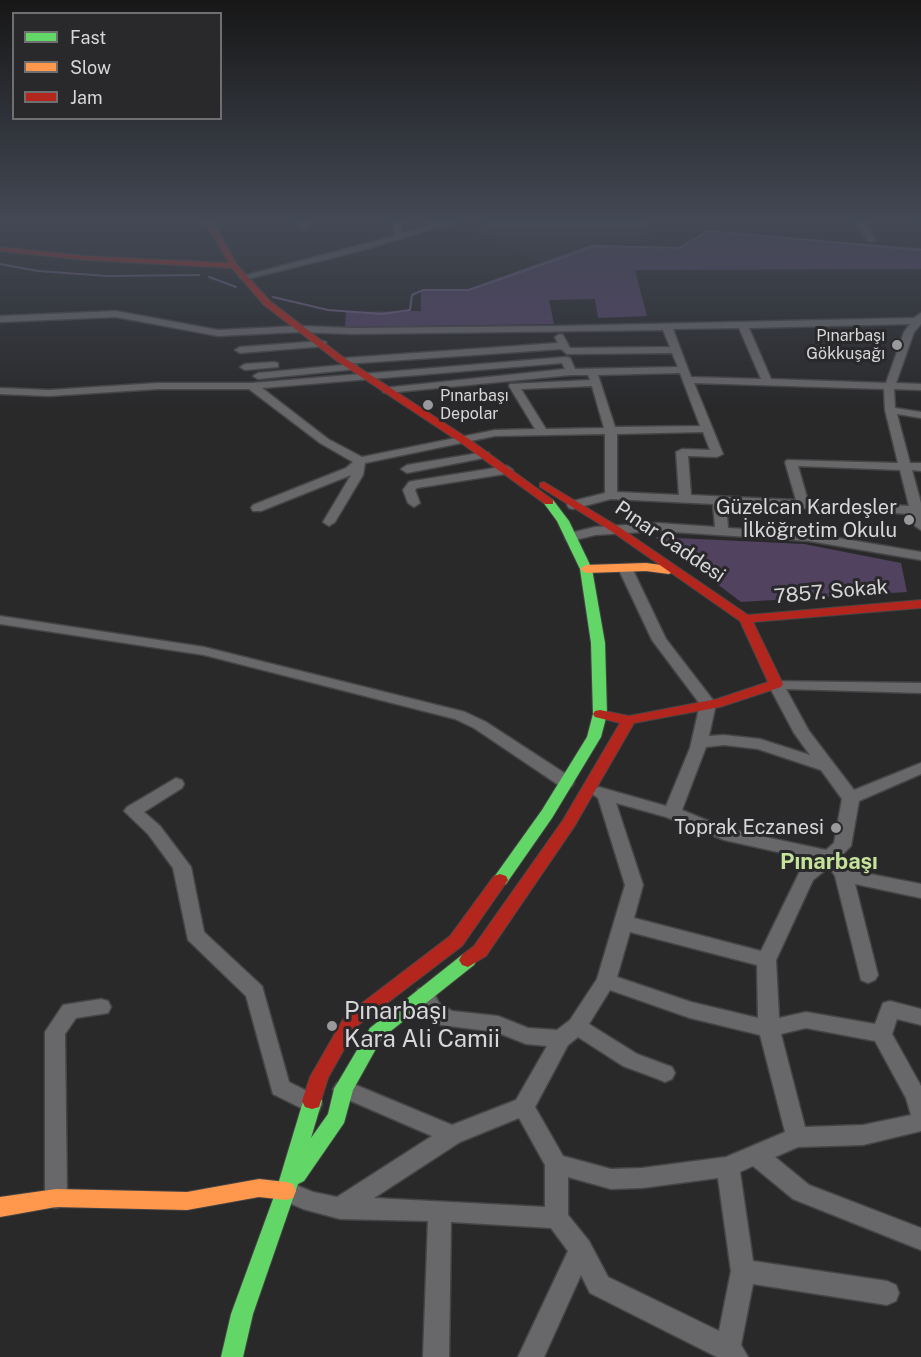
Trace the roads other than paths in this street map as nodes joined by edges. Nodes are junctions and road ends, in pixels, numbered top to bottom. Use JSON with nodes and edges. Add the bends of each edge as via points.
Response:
{"nodes":[{"id":1,"x":249,"y":284,"type":"edge"},
{"id":2,"x":0,"y":319,"type":"edge"},
{"id":3,"x":920,"y":320,"type":"edge"},
{"id":4,"x":743,"y":325,"type":"junction"},
{"id":5,"x":667,"y":327,"type":"junction"},
{"id":6,"x":557,"y":328,"type":"junction"},
{"id":7,"x":300,"y":329,"type":"junction"},
{"id":8,"x":339,"y":331,"type":"junction"},
{"id":9,"x":317,"y":341,"type":"junction"},
{"id":10,"x":563,"y":346,"type":"junction"},
{"id":11,"x":240,"y":350,"type":"dead end"},
{"id":12,"x":676,"y":350,"type":"junction"},
{"id":13,"x":486,"y":351,"type":"junction"},
{"id":14,"x":346,"y":362,"type":"junction"},
{"id":15,"x":497,"y":366,"type":"junction"},
{"id":16,"x":592,"y":371,"type":"junction"},
{"id":17,"x":571,"y":372,"type":"junction"},
{"id":18,"x":686,"y":375,"type":"junction"},
{"id":19,"x":249,"y":377,"type":"junction"},
{"id":20,"x":368,"y":378,"type":"junction"},
{"id":21,"x":504,"y":378,"type":"junction"},
{"id":22,"x":595,"y":383,"type":"junction"},
{"id":23,"x":768,"y":384,"type":"junction"},
{"id":24,"x":921,"y":387,"type":"edge"},
{"id":25,"x":889,"y":388,"type":"junction"},
{"id":26,"x":0,"y":391,"type":"edge"},
{"id":27,"x":389,"y":392,"type":"junction"},
{"id":28,"x":890,"y":410,"type":"junction"},
{"id":29,"x":921,"y":415,"type":"edge"},
{"id":30,"x":707,"y":429,"type":"junction"},
{"id":31,"x":611,"y":431,"type":"junction"},
{"id":32,"x":543,"y":432,"type":"junction"},
{"id":33,"x":471,"y":439,"type":"junction"},
{"id":34,"x":400,"y":451,"type":"junction"},
{"id":35,"x":485,"y":455,"type":"junction"},
{"id":36,"x":360,"y":461,"type":"junction"},
{"id":37,"x":904,"y":467,"type":"junction"},
{"id":38,"x":921,"y":467,"type":"edge"},
{"id":39,"x":407,"y":469,"type":"junction"},
{"id":40,"x":507,"y":470,"type":"junction"},
{"id":41,"x":413,"y":485,"type":"junction"},
{"id":42,"x":611,"y":495,"type":"junction"},
{"id":43,"x":685,"y":498,"type":"junction"},
{"id":44,"x":719,"y":500,"type":"junction"},
{"id":45,"x":561,"y":501,"type":"junction"},
{"id":46,"x":414,"y":503,"type":"dead end"},
{"id":47,"x":803,"y":505,"type":"junction"},
{"id":48,"x":257,"y":508,"type":"dead end"},
{"id":49,"x":916,"y":510,"type":"junction"},
{"id":50,"x":329,"y":522,"type":"dead end"},
{"id":51,"x":921,"y":526,"type":"edge"},
{"id":52,"x":615,"y":529,"type":"junction"},
{"id":53,"x":722,"y":532,"type":"junction"},
{"id":54,"x":571,"y":537,"type":"junction"},
{"id":55,"x":921,"y":556,"type":"edge"},
{"id":56,"x":654,"y":558,"type":"junction"},
{"id":57,"x":583,"y":565,"type":"junction"},
{"id":58,"x":625,"y":568,"type":"junction"},
{"id":59,"x":673,"y":570,"type":"junction"},
{"id":60,"x":921,"y":604,"type":"edge"},
{"id":61,"x":745,"y":619,"type":"junction"},
{"id":62,"x":0,"y":620,"type":"edge"},
{"id":63,"x":776,"y":684,"type":"junction"},
{"id":64,"x":921,"y":688,"type":"edge"},
{"id":65,"x":708,"y":704,"type":"junction"},
{"id":66,"x":600,"y":714,"type":"junction"},
{"id":67,"x":629,"y":720,"type":"junction"},
{"id":68,"x":699,"y":742,"type":"junction"},
{"id":69,"x":827,"y":766,"type":"junction"},
{"id":70,"x":921,"y":768,"type":"edge"},
{"id":71,"x":566,"y":782,"type":"junction"},
{"id":72,"x":176,"y":784,"type":"dead end"},
{"id":73,"x":597,"y":793,"type":"junction"},
{"id":74,"x":851,"y":798,"type":"junction"},
{"id":75,"x":672,"y":813,"type":"junction"},
{"id":76,"x":831,"y":857,"type":"junction"},
{"id":77,"x":844,"y":875,"type":"junction"},
{"id":78,"x":921,"y":891,"type":"edge"},
{"id":79,"x":624,"y":923,"type":"junction"},
{"id":80,"x":766,"y":960,"type":"junction"},
{"id":81,"x":868,"y":975,"type":"dead end"},
{"id":82,"x":606,"y":981,"type":"junction"},
{"id":83,"x":425,"y":994,"type":"junction"},
{"id":84,"x":101,"y":1007,"type":"dead end"},
{"id":85,"x":921,"y":1017,"type":"edge"},
{"id":86,"x":769,"y":1029,"type":"junction"},
{"id":87,"x":569,"y":1033,"type":"junction"},
{"id":88,"x":882,"y":1034,"type":"junction"},
{"id":89,"x":665,"y":1073,"type":"dead end"},
{"id":90,"x":344,"y":1089,"type":"junction"},
{"id":91,"x":311,"y":1104,"type":"junction"},
{"id":92,"x":524,"y":1107,"type":"junction"},
{"id":93,"x":921,"y":1114,"type":"edge"},
{"id":94,"x":921,"y":1122,"type":"edge"},
{"id":95,"x":452,"y":1135,"type":"junction"},
{"id":96,"x":797,"y":1137,"type":"junction"},
{"id":97,"x":756,"y":1155,"type":"junction"},
{"id":98,"x":556,"y":1164,"type":"junction"},
{"id":99,"x":728,"y":1167,"type":"junction"},
{"id":100,"x":286,"y":1191,"type":"junction"},
{"id":101,"x":56,"y":1198,"type":"junction"},
{"id":102,"x":0,"y":1207,"type":"edge"},
{"id":103,"x":340,"y":1208,"type":"junction"},
{"id":104,"x":440,"y":1210,"type":"junction"},
{"id":105,"x":557,"y":1218,"type":"junction"},
{"id":106,"x":921,"y":1239,"type":"edge"},
{"id":107,"x":581,"y":1249,"type":"junction"},
{"id":108,"x":743,"y":1270,"type":"junction"},
{"id":109,"x":887,"y":1293,"type":"dead end"},
{"id":110,"x":731,"y":1353,"type":"edge"},
{"id":111,"x":232,"y":1357,"type":"edge"},
{"id":112,"x":436,"y":1357,"type":"edge"},
{"id":113,"x":531,"y":1357,"type":"edge"}],
"edges":[{"from":1,"to":7,"type":"main road","name":"Pınar Caddesi"},
{"from":2,"to":7,"type":"street","via":[[116,314],[218,333]]},
{"from":3,"to":4,"type":"street"},
{"from":3,"to":25,"type":"street","via":[[909,332]]},
{"from":4,"to":5,"type":"street"},
{"from":4,"to":23,"type":"street"},
{"from":5,"to":6,"type":"street"},
{"from":5,"to":12,"type":"street"},
{"from":6,"to":8,"type":"street"},
{"from":6,"to":10,"type":"street"},
{"from":7,"to":8,"type":"street"},
{"from":7,"to":9,"type":"main road","name":"Pınar Caddesi"},
{"from":8,"to":9,"type":"street"},
{"from":9,"to":11,"type":"street"},
{"from":9,"to":14,"type":"main road","name":"Pınar Caddesi"},
{"from":10,"to":12,"type":"street","via":[[567,351]]},
{"from":10,"to":13,"type":"street"},
{"from":12,"to":18,"type":"street"},
{"from":13,"to":14,"type":"street"},
{"from":13,"to":15,"type":"street"},
{"from":14,"to":19,"type":"street"},
{"from":14,"to":20,"type":"main road","name":"Pınar Caddesi"},
{"from":15,"to":17,"type":"street","via":[[566,360]]},
{"from":15,"to":20,"type":"street"},
{"from":15,"to":21,"type":"street"},
{"from":16,"to":17,"type":"street"},
{"from":16,"to":18,"type":"street"},
{"from":16,"to":22,"type":"street"},
{"from":17,"to":21,"type":"street"},
{"from":18,"to":23,"type":"street"},
{"from":18,"to":30,"type":"street"},
{"from":19,"to":20,"type":"street"},
{"from":19,"to":26,"type":"street","via":[[49,393]]},
{"from":19,"to":36,"type":"street","via":[[324,441]]},
{"from":20,"to":27,"type":"main road","name":"Pınar Caddesi"},
{"from":21,"to":27,"type":"street"},
{"from":22,"to":31,"type":"street"},
{"from":22,"to":32,"type":"street","via":[[514,386]]},
{"from":23,"to":25,"type":"street"},
{"from":24,"to":25,"type":"street"},
{"from":25,"to":28,"type":"street"},
{"from":27,"to":33,"type":"main road","name":"Pınar Caddesi"},
{"from":28,"to":29,"type":"street"},
{"from":28,"to":37,"type":"street"},
{"from":30,"to":31,"type":"street"},
{"from":30,"to":43,"type":"street","via":[[717,454],[682,452]]},
{"from":31,"to":32,"type":"street"},
{"from":31,"to":42,"type":"street"},
{"from":32,"to":33,"type":"street","via":[[495,433]]},
{"from":33,"to":34,"type":"street"},
{"from":33,"to":35,"type":"main road","name":"Pınar Caddesi"},
{"from":33,"to":45,"type":"main road","name":"Pınar Caddesi"},
{"from":34,"to":36,"type":"street"},
{"from":34,"to":39,"type":"street"},
{"from":35,"to":39,"type":"street"},
{"from":35,"to":40,"type":"main road","name":"Pınar Caddesi"},
{"from":36,"to":48,"type":"street","via":[[350,471]]},
{"from":36,"to":50,"type":"street","via":[[357,475]]},
{"from":37,"to":38,"type":"street"},
{"from":37,"to":47,"type":"street","via":[[792,462]]},
{"from":37,"to":49,"type":"street"},
{"from":39,"to":41,"type":"street"},
{"from":40,"to":41,"type":"street"},
{"from":40,"to":45,"type":"main road","name":"Pınar Caddesi"},
{"from":41,"to":46,"type":"street","via":[[409,490]]},
{"from":42,"to":43,"type":"street"},
{"from":42,"to":45,"type":"street"},
{"from":43,"to":44,"type":"street"},
{"from":44,"to":47,"type":"street"},
{"from":44,"to":53,"type":"street"},
{"from":45,"to":52,"type":"main road","name":"Pınar Caddesi"},
{"from":45,"to":54,"type":"main road","via":[[563,520]]},
{"from":47,"to":49,"type":"street"},
{"from":49,"to":51,"type":"street"},
{"from":52,"to":53,"type":"street","via":[[658,527]]},
{"from":52,"to":54,"type":"street"},
{"from":52,"to":56,"type":"main road","name":"Pınar Caddesi"},
{"from":53,"to":55,"type":"street","via":[[809,537]]},
{"from":54,"to":57,"type":"main road"},
{"from":56,"to":57,"type":"main road"},
{"from":56,"to":59,"type":"main road","name":"Pınar Caddesi"},
{"from":57,"to":58,"type":"main road"},
{"from":57,"to":66,"type":"main road","via":[[598,643]]},
{"from":58,"to":59,"type":"main road"},
{"from":58,"to":65,"type":"street","via":[[659,640]]},
{"from":59,"to":61,"type":"main road","name":"Pınar Caddesi"},
{"from":60,"to":61,"type":"main road","name":"7857. Sokak"},
{"from":61,"to":63,"type":"main road"},
{"from":62,"to":71,"type":"street","via":[[204,651],[460,715]]},
{"from":63,"to":64,"type":"street"},
{"from":63,"to":65,"type":"main road"},
{"from":63,"to":69,"type":"street","via":[[802,733]]},
{"from":65,"to":67,"type":"main road"},
{"from":65,"to":68,"type":"street"},
{"from":66,"to":67,"type":"main road"},
{"from":66,"to":71,"type":"main road","via":[[594,737]]},
{"from":67,"to":73,"type":"main road"},
{"from":68,"to":69,"type":"street","via":[[760,744]]},
{"from":68,"to":75,"type":"street"},
{"from":69,"to":74,"type":"street"},
{"from":70,"to":74,"type":"street"},
{"from":71,"to":91,"type":"main road","via":[[456,941],[351,1021],[319,1077]]},
{"from":72,"to":91,"type":"street","via":[[133,811],[182,867],[195,935],[255,992],[280,1088]]},
{"from":73,"to":75,"type":"street"},
{"from":73,"to":79,"type":"street","via":[[634,885]]},
{"from":73,"to":83,"type":"main road","via":[[569,823],[480,951]]},
{"from":74,"to":76,"type":"street","via":[[842,846]]},
{"from":75,"to":76,"type":"street","via":[[724,834]]},
{"from":76,"to":77,"type":"street"},
{"from":76,"to":80,"type":"street","via":[[806,876]]},
{"from":77,"to":78,"type":"street"},
{"from":77,"to":81,"type":"street"},
{"from":79,"to":80,"type":"street"},
{"from":79,"to":82,"type":"street"},
{"from":80,"to":86,"type":"street"},
{"from":82,"to":86,"type":"street","via":[[690,1010]]},
{"from":82,"to":87,"type":"street"},
{"from":83,"to":87,"type":"street","via":[[432,1009],[448,1018],[498,1024],[526,1036]]},
{"from":83,"to":90,"type":"main road","via":[[376,1033]]},
{"from":84,"to":101,"type":"street","via":[[70,1011],[55,1032]]},
{"from":85,"to":88,"type":"street","via":[[890,1009]]},
{"from":86,"to":88,"type":"street","via":[[806,1020]]},
{"from":86,"to":96,"type":"street"},
{"from":87,"to":89,"type":"street"},
{"from":87,"to":92,"type":"street"},
{"from":88,"to":93,"type":"street"},
{"from":90,"to":95,"type":"street"},
{"from":90,"to":100,"type":"main road","via":[[337,1117]]},
{"from":91,"to":100,"type":"main road"},
{"from":92,"to":95,"type":"street"},
{"from":92,"to":98,"type":"street"},
{"from":94,"to":96,"type":"street","via":[[863,1135]]},
{"from":95,"to":103,"type":"street"},
{"from":96,"to":97,"type":"street"},
{"from":97,"to":99,"type":"street"},
{"from":97,"to":106,"type":"street","via":[[801,1192]]},
{"from":98,"to":99,"type":"street","via":[[611,1179]]},
{"from":98,"to":105,"type":"street"},
{"from":99,"to":108,"type":"street"},
{"from":100,"to":101,"type":"main road","via":[[259,1188],[187,1201]]},
{"from":100,"to":103,"type":"street"},
{"from":100,"to":111,"type":"main road","via":[[242,1314]]},
{"from":101,"to":102,"type":"main road"},
{"from":103,"to":104,"type":"street"},
{"from":104,"to":105,"type":"street"},
{"from":104,"to":112,"type":"street"},
{"from":105,"to":107,"type":"street"},
{"from":107,"to":110,"type":"street","via":[[599,1285]]},
{"from":107,"to":113,"type":"street"},
{"from":108,"to":109,"type":"street"},
{"from":108,"to":110,"type":"street"}]}
